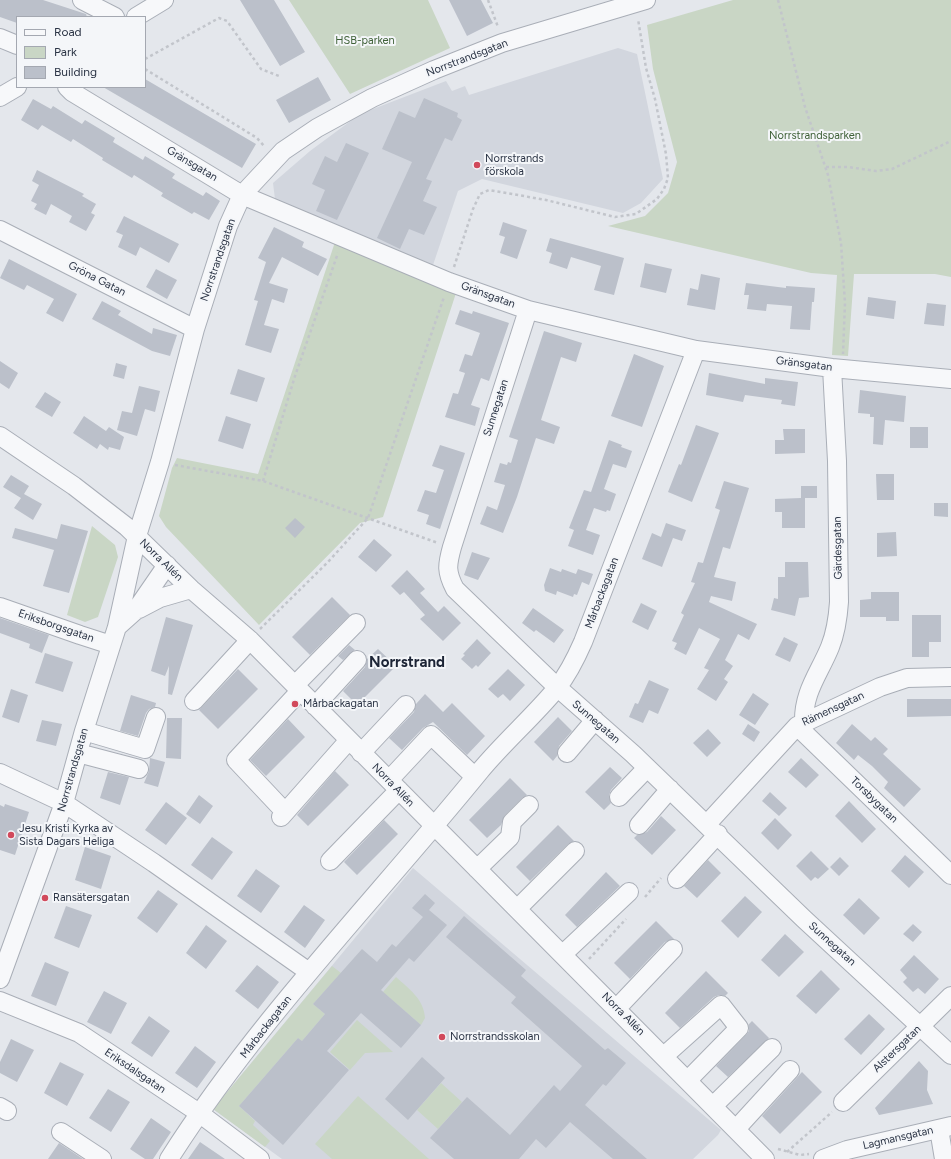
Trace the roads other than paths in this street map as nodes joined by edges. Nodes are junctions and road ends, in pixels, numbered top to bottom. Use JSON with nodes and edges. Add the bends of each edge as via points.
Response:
{"nodes":[{"id":1,"x":82,"y":0,"type":"edge"},
{"id":2,"x":164,"y":0,"type":"edge"},
{"id":3,"x":642,"y":1,"type":"edge"},
{"id":4,"x":113,"y":16,"type":"edge"},
{"id":5,"x":138,"y":16,"type":"edge"},
{"id":6,"x":0,"y":38,"type":"edge"},
{"id":7,"x":16,"y":45,"type":"edge"},
{"id":8,"x":16,"y":88,"type":"edge"},
{"id":9,"x":68,"y":88,"type":"edge"},
{"id":10,"x":0,"y":96,"type":"edge"},
{"id":11,"x":242,"y":195,"type":"junction"},
{"id":12,"x":0,"y":230,"type":"edge"},
{"id":13,"x":528,"y":310,"type":"junction"},
{"id":14,"x":195,"y":329,"type":"junction"},
{"id":15,"x":696,"y":350,"type":"junction"},
{"id":16,"x":837,"y":368,"type":"junction"},
{"id":17,"x":951,"y":379,"type":"edge"},
{"id":18,"x":0,"y":436,"type":"edge"},
{"id":19,"x":137,"y":536,"type":"junction"},
{"id":20,"x":167,"y":565,"type":"junction"},
{"id":21,"x":191,"y":589,"type":"junction"},
{"id":22,"x":0,"y":607,"type":"edge"},
{"id":23,"x":136,"y":610,"type":"junction"},
{"id":24,"x":356,"y":623,"type":"dead end"},
{"id":25,"x":117,"y":627,"type":"junction"},
{"id":26,"x":250,"y":640,"type":"junction"},
{"id":27,"x":111,"y":644,"type":"junction"},
{"id":28,"x":357,"y":660,"type":"dead end"},
{"id":29,"x":951,"y":677,"type":"edge"},
{"id":30,"x":297,"y":688,"type":"junction"},
{"id":31,"x":557,"y":688,"type":"junction"},
{"id":32,"x":194,"y":701,"type":"dead end"},
{"id":33,"x":406,"y":705,"type":"dead end"},
{"id":34,"x":315,"y":706,"type":"junction"},
{"id":35,"x":156,"y":717,"type":"dead end"},
{"id":36,"x":595,"y":720,"type":"junction"},
{"id":37,"x":801,"y":724,"type":"junction"},
{"id":38,"x":84,"y":731,"type":"junction"},
{"id":39,"x":355,"y":746,"type":"junction"},
{"id":40,"x":78,"y":753,"type":"junction"},
{"id":41,"x":566,"y":753,"type":"dead end"},
{"id":42,"x":647,"y":768,"type":"junction"},
{"id":43,"x":139,"y":769,"type":"dead end"},
{"id":44,"x":0,"y":773,"type":"edge"},
{"id":45,"x":476,"y":777,"type":"junction"},
{"id":46,"x":394,"y":785,"type":"junction"},
{"id":47,"x":670,"y":789,"type":"junction"},
{"id":48,"x":619,"y":797,"type":"dead end"},
{"id":49,"x":64,"y":802,"type":"junction"},
{"id":50,"x":529,"y":805,"type":"dead end"},
{"id":51,"x":639,"y":825,"type":"dead end"},
{"id":52,"x":434,"y":827,"type":"junction"},
{"id":53,"x":712,"y":829,"type":"junction"},
{"id":54,"x":575,"y":851,"type":"dead end"},
{"id":55,"x":330,"y":861,"type":"dead end"},
{"id":56,"x":477,"y":869,"type":"junction"},
{"id":57,"x":951,"y":875,"type":"edge"},
{"id":58,"x":676,"y":879,"type":"dead end"},
{"id":59,"x":629,"y":892,"type":"dead end"},
{"id":60,"x":517,"y":909,"type":"junction"},
{"id":61,"x":673,"y":949,"type":"dead end"},
{"id":62,"x":563,"y":954,"type":"junction"},
{"id":63,"x":309,"y":972,"type":"junction"},
{"id":64,"x":0,"y":979,"type":"edge"},
{"id":65,"x":951,"y":996,"type":"edge"},
{"id":66,"x":0,"y":1001,"type":"edge"},
{"id":67,"x":617,"y":1008,"type":"junction"},
{"id":68,"x":921,"y":1026,"type":"junction"},
{"id":69,"x":772,"y":1048,"type":"dead end"},
{"id":70,"x":951,"y":1055,"type":"edge"},
{"id":71,"x":664,"y":1056,"type":"junction"},
{"id":72,"x":790,"y":1070,"type":"dead end"},
{"id":73,"x":688,"y":1080,"type":"junction"},
{"id":74,"x":843,"y":1102,"type":"road end"},
{"id":75,"x":713,"y":1106,"type":"junction"},
{"id":76,"x":199,"y":1113,"type":"junction"},
{"id":77,"x":945,"y":1128,"type":"edge"},
{"id":78,"x":736,"y":1129,"type":"junction"},
{"id":79,"x":61,"y":1132,"type":"dead end"},
{"id":80,"x":769,"y":1153,"type":"edge"},
{"id":81,"x":817,"y":1156,"type":"edge"},
{"id":82,"x":102,"y":1159,"type":"edge"},
{"id":83,"x":169,"y":1159,"type":"edge"},
{"id":84,"x":260,"y":1159,"type":"edge"},
{"id":85,"x":944,"y":1159,"type":"edge"}],
"edges":[{"from":1,"to":4,"type":"street"},
{"from":2,"to":5,"type":"street"},
{"from":3,"to":11,"type":"street","name":"Norrstrandsgatan","via":[[502,43],[372,98],[317,128],[284,151]]},
{"from":6,"to":7,"type":"street"},
{"from":8,"to":10,"type":"street"},
{"from":9,"to":11,"type":"street","name":"Gränsgatan"},
{"from":11,"to":13,"type":"street","name":"Gränsgatan","via":[[449,282]]},
{"from":11,"to":14,"type":"street","name":"Norrstrandsgatan","via":[[228,226]]},
{"from":12,"to":14,"type":"street","name":"Gröna Gatan"},
{"from":13,"to":15,"type":"street","name":"Gränsgatan"},
{"from":13,"to":31,"type":"street","name":"Sunnegatan","via":[[447,566],[449,578],[455,589]]},
{"from":14,"to":19,"type":"street","name":"Norrstrandsgatan","via":[[160,462]]},
{"from":15,"to":16,"type":"street","name":"Gränsgatan"},
{"from":15,"to":31,"type":"street","name":"Mårbackagatan","via":[[583,642]]},
{"from":16,"to":17,"type":"street","name":"Gränsgatan"},
{"from":16,"to":37,"type":"street","name":"Gärdesgatan","via":[[838,622],[830,647],[807,694]]},
{"from":18,"to":19,"type":"street","name":"Norra Allén","via":[[74,486]]},
{"from":19,"to":20,"type":"street","name":"Norra Allén"},
{"from":19,"to":25,"type":"street","name":"Norrstrandsgatan"},
{"from":20,"to":21,"type":"street","name":"Norra Allén"},
{"from":20,"to":23,"type":"street","name":"Norrstrandsgatan"},
{"from":21,"to":23,"type":"street","name":"Norrstrandsgatan","via":[[160,598]]},
{"from":21,"to":26,"type":"street","name":"Norra Allén"},
{"from":22,"to":27,"type":"street","name":"Eriksborgsgatan"},
{"from":23,"to":25,"type":"street","name":"Norrstrandsgatan"},
{"from":24,"to":30,"type":"street"},
{"from":25,"to":27,"type":"street","name":"Norrstrandsgatan"},
{"from":26,"to":30,"type":"street","name":"Norra Allén"},
{"from":26,"to":32,"type":"street"},
{"from":27,"to":38,"type":"street","name":"Norrstrandsgatan"},
{"from":28,"to":34,"type":"street"},
{"from":29,"to":37,"type":"street","name":"Rämensgatan","via":[[907,678],[880,687]]},
{"from":30,"to":34,"type":"street","name":"Norra Allén"},
{"from":30,"to":39,"type":"street","via":[[236,760],[283,814]]},
{"from":31,"to":36,"type":"street","name":"Sunnegatan"},
{"from":31,"to":45,"type":"street","name":"Mårbackagatan","via":[[494,754]]},
{"from":33,"to":39,"type":"street"},
{"from":34,"to":39,"type":"street","name":"Norra Allén"},
{"from":35,"to":38,"type":"street","via":[[145,749]]},
{"from":36,"to":41,"type":"street"},
{"from":36,"to":42,"type":"street","name":"Sunnegatan"},
{"from":37,"to":53,"type":"street","name":"Rämensgatan"},
{"from":37,"to":57,"type":"street","name":"Torsbygatan"},
{"from":38,"to":40,"type":"street","name":"Norrstrandsgatan"},
{"from":39,"to":46,"type":"street","name":"Norra Allén"},
{"from":40,"to":43,"type":"street"},
{"from":40,"to":49,"type":"street","name":"Norrstrandsgatan"},
{"from":42,"to":47,"type":"street","name":"Sunnegatan"},
{"from":42,"to":48,"type":"street"},
{"from":44,"to":49,"type":"street"},
{"from":45,"to":46,"type":"street","via":[[431,735]]},
{"from":45,"to":52,"type":"street","name":"Mårbackagatan"},
{"from":46,"to":52,"type":"street","name":"Norra Allén"},
{"from":46,"to":55,"type":"street"},
{"from":47,"to":51,"type":"street"},
{"from":47,"to":53,"type":"street","name":"Sunnegatan"},
{"from":49,"to":63,"type":"street"},
{"from":49,"to":64,"type":"street","name":"Norrstrandsgatan"},
{"from":50,"to":56,"type":"street","via":[[512,822],[510,838]]},
{"from":52,"to":56,"type":"street","name":"Norra Allén"},
{"from":52,"to":63,"type":"street","name":"Mårbackagatan"},
{"from":53,"to":58,"type":"street","name":"Rämensgatan"},
{"from":53,"to":68,"type":"street","name":"Sunnegatan","via":[[804,919]]},
{"from":54,"to":60,"type":"street"},
{"from":56,"to":60,"type":"street","name":"Norra Allén"},
{"from":59,"to":62,"type":"street"},
{"from":60,"to":62,"type":"street","name":"Norra Allén"},
{"from":61,"to":67,"type":"street"},
{"from":62,"to":67,"type":"street","name":"Norra Allén"},
{"from":63,"to":76,"type":"street","name":"Mårbackagatan"},
{"from":65,"to":68,"type":"street","name":"Alstersgatan"},
{"from":66,"to":76,"type":"street","name":"Eriksdalsgatan","via":[[79,1033]]},
{"from":67,"to":71,"type":"street","name":"Norra Allén"},
{"from":68,"to":70,"type":"street","name":"Sunnegatan"},
{"from":68,"to":74,"type":"street","name":"Alstersgatan"},
{"from":69,"to":75,"type":"street"},
{"from":71,"to":73,"type":"street","name":"Norra Allén"},
{"from":71,"to":73,"type":"street","via":[[721,1006],[738,1028]]},
{"from":72,"to":78,"type":"street"},
{"from":73,"to":75,"type":"street","name":"Norra Allén"},
{"from":75,"to":78,"type":"street","name":"Norra Allén"},
{"from":76,"to":83,"type":"street","name":"Mårbackagatan"},
{"from":76,"to":84,"type":"street","name":"Eriksdalsgatan"},
{"from":77,"to":81,"type":"street","name":"Lagmansgatan"},
{"from":77,"to":85,"type":"street"},
{"from":78,"to":80,"type":"street","name":"Norra Allén"},
{"from":79,"to":82,"type":"street"}]}
